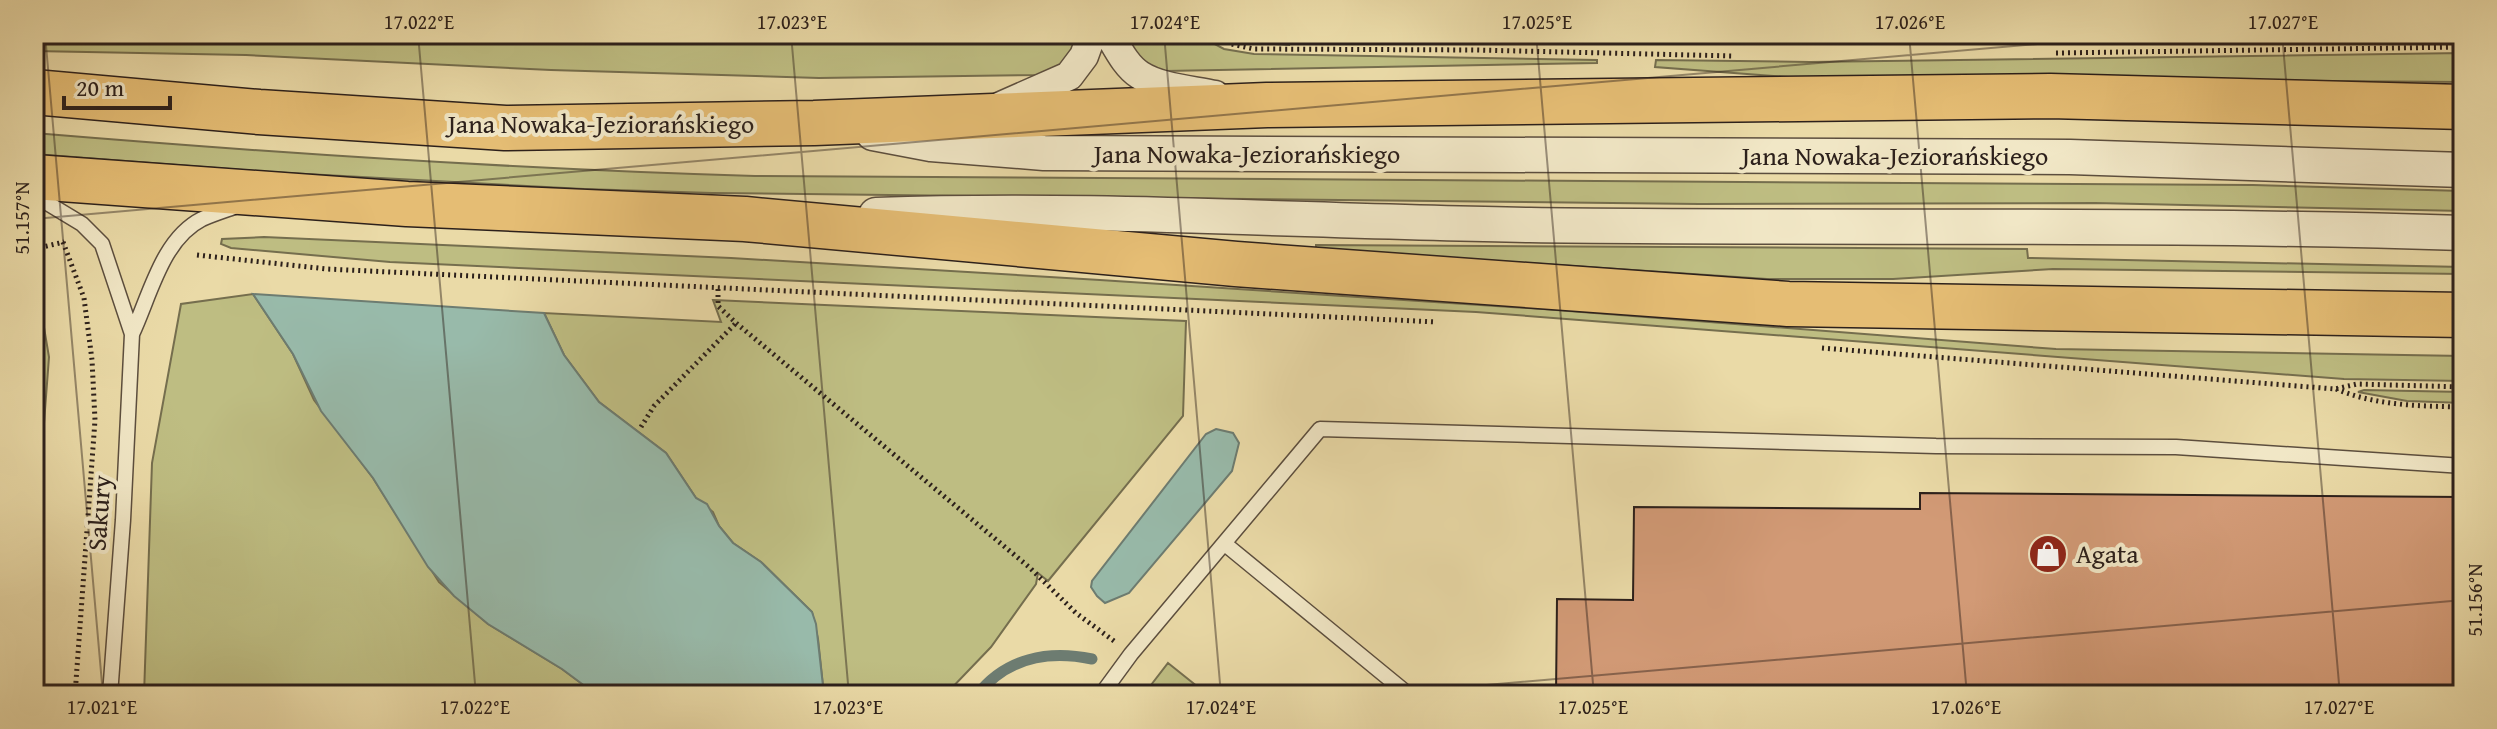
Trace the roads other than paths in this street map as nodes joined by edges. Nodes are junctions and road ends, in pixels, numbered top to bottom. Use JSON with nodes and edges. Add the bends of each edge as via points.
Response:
{"nodes":[{"id":1,"x":1092,"y":34,"type":"edge"},
{"id":2,"x":1109,"y":34,"type":"edge"},
{"id":3,"x":1772,"y":34,"type":"edge"},
{"id":4,"x":1845,"y":34,"type":"edge"},
{"id":5,"x":1958,"y":34,"type":"edge"},
{"id":6,"x":34,"y":92,"type":"edge"},
{"id":7,"x":1267,"y":105,"type":"junction"},
{"id":8,"x":2463,"y":107,"type":"edge"},
{"id":9,"x":975,"y":116,"type":"junction"},
{"id":10,"x":819,"y":123,"type":"junction"},
{"id":11,"x":2463,"y":170,"type":"edge"},
{"id":12,"x":34,"y":177,"type":"edge"},
{"id":13,"x":34,"y":195,"type":"edge"},
{"id":14,"x":270,"y":195,"type":"junction"},
{"id":15,"x":745,"y":219,"type":"junction"},
{"id":16,"x":2463,"y":233,"type":"edge"},
{"id":17,"x":2463,"y":315,"type":"edge"},
{"id":18,"x":132,"y":334,"type":"junction"},
{"id":19,"x":2463,"y":466,"type":"edge"},
{"id":20,"x":1225,"y":544,"type":"junction"},
{"id":21,"x":110,"y":695,"type":"edge"},
{"id":22,"x":1101,"y":695,"type":"edge"},
{"id":23,"x":1409,"y":695,"type":"edge"}],
"edges":[{"from":1,"to":9,"type":"street","via":[[1069,76]]},
{"from":2,"to":7,"type":"street","via":[[1140,75]]},
{"from":3,"to":4,"type":"lane"},
{"from":4,"to":5,"type":"lane"},
{"from":6,"to":10,"type":"main road","name":"Jana Nowaka-Jeziorańskiego","via":[[505,128]]},
{"from":7,"to":8,"type":"main road","via":[[2050,96]]},
{"from":7,"to":9,"type":"main road"},
{"from":9,"to":10,"type":"main road"},
{"from":10,"to":11,"type":"street","name":"Jana Nowaka-Jeziorańskiego","via":[[931,144],[1044,153],[2070,157]]},
{"from":12,"to":14,"type":"main road"},
{"from":13,"to":18,"type":"lane","name":"Sakury","via":[[82,224],[102,244]]},
{"from":14,"to":15,"type":"main road"},
{"from":14,"to":18,"type":"lane","name":"Sakury","via":[[201,219],[183,233],[168,251]]},
{"from":15,"to":16,"type":"street","via":[[972,211],[1529,225],[2077,225]]},
{"from":15,"to":17,"type":"main road","via":[[1236,264],[1788,304]]},
{"from":18,"to":21,"type":"lane","name":"Sakury"},
{"from":19,"to":20,"type":"lane","via":[[2176,447],[1936,446],[1320,429]]},
{"from":20,"to":22,"type":"lane"},
{"from":20,"to":23,"type":"lane"}]}
